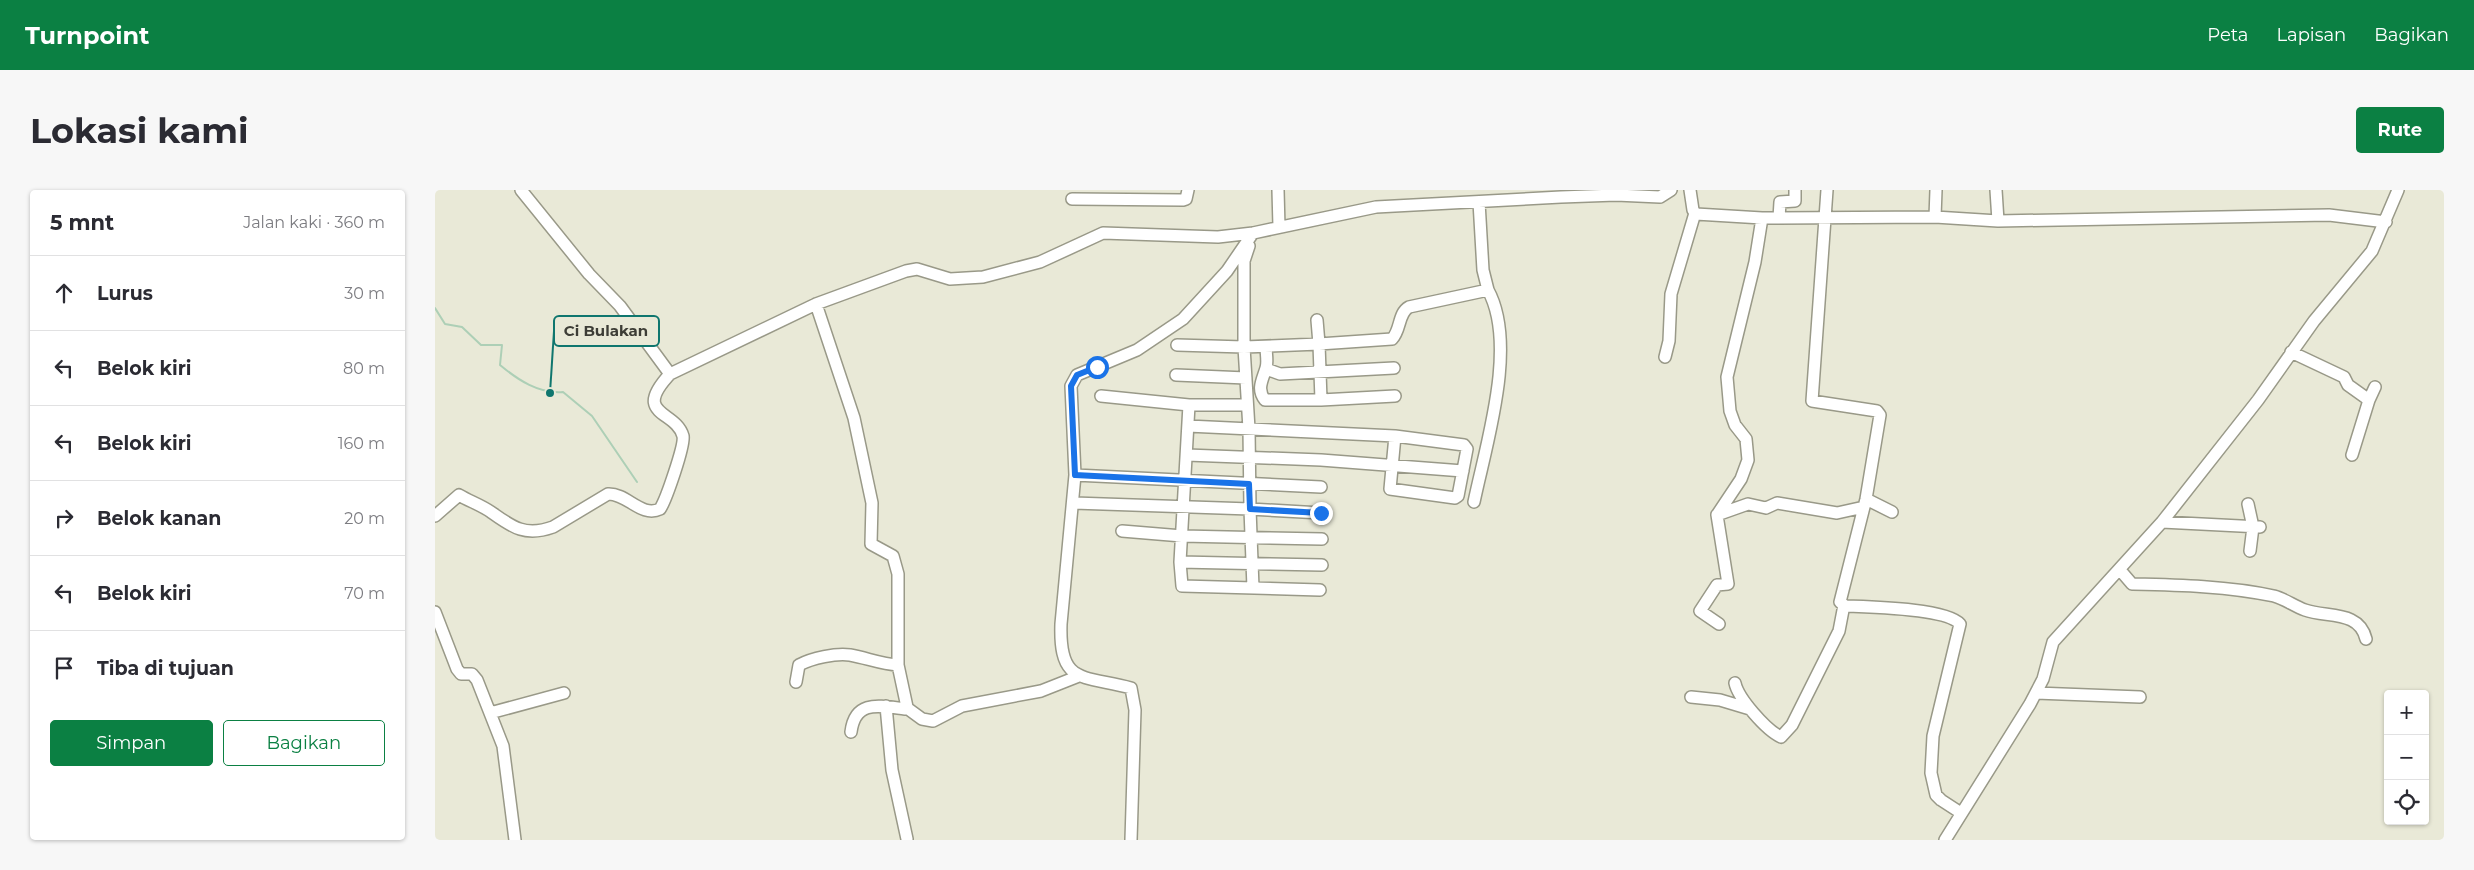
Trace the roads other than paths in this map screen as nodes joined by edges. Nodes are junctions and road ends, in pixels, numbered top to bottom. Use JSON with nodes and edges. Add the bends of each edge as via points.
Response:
{"nodes":[{"id":1,"x":521,"y":190,"type":"edge"},
{"id":2,"x":1188,"y":190,"type":"edge"},
{"id":3,"x":1267,"y":190,"type":"edge"},
{"id":4,"x":1279,"y":190,"type":"edge"},
{"id":5,"x":1671,"y":190,"type":"edge"},
{"id":6,"x":1690,"y":190,"type":"edge"},
{"id":7,"x":1795,"y":190,"type":"edge"},
{"id":8,"x":1827,"y":190,"type":"edge"},
{"id":9,"x":1936,"y":190,"type":"edge"},
{"id":10,"x":1996,"y":190,"type":"edge"},
{"id":11,"x":2397,"y":190,"type":"edge"},
{"id":12,"x":1072,"y":199,"type":"dead end"},
{"id":13,"x":1479,"y":202,"type":"junction"},
{"id":14,"x":1695,"y":213,"type":"junction"},
{"id":15,"x":1935,"y":217,"type":"junction"},
{"id":16,"x":1762,"y":218,"type":"junction"},
{"id":17,"x":1779,"y":218,"type":"junction"},
{"id":18,"x":1825,"y":218,"type":"junction"},
{"id":19,"x":1998,"y":221,"type":"junction"},
{"id":20,"x":2386,"y":222,"type":"junction"},
{"id":21,"x":1279,"y":227,"type":"junction"},
{"id":22,"x":1253,"y":233,"type":"junction"},
{"id":23,"x":1488,"y":290,"type":"junction"},
{"id":24,"x":816,"y":304,"type":"junction"},
{"id":25,"x":1317,"y":320,"type":"dead end"},
{"id":26,"x":1319,"y":344,"type":"junction"},
{"id":27,"x":1177,"y":345,"type":"dead end"},
{"id":28,"x":1266,"y":347,"type":"junction"},
{"id":29,"x":1244,"y":348,"type":"junction"},
{"id":30,"x":2291,"y":352,"type":"junction"},
{"id":31,"x":1665,"y":357,"type":"dead end"},
{"id":32,"x":1394,"y":368,"type":"dead end"},
{"id":33,"x":1266,"y":369,"type":"junction"},
{"id":34,"x":670,"y":374,"type":"junction"},
{"id":35,"x":1320,"y":374,"type":"junction"},
{"id":36,"x":1176,"y":375,"type":"dead end"},
{"id":37,"x":1246,"y":378,"type":"junction"},
{"id":38,"x":2375,"y":387,"type":"dead end"},
{"id":39,"x":1101,"y":396,"type":"dead end"},
{"id":40,"x":1395,"y":396,"type":"dead end"},
{"id":41,"x":1321,"y":400,"type":"junction"},
{"id":42,"x":2369,"y":400,"type":"junction"},
{"id":43,"x":1189,"y":405,"type":"junction"},
{"id":44,"x":1246,"y":405,"type":"junction"},
{"id":45,"x":1188,"y":426,"type":"junction"},
{"id":46,"x":1249,"y":429,"type":"junction"},
{"id":47,"x":1395,"y":436,"type":"junction"},
{"id":48,"x":1187,"y":455,"type":"junction"},
{"id":49,"x":2352,"y":455,"type":"dead end"},
{"id":50,"x":1250,"y":456,"type":"junction"},
{"id":51,"x":1392,"y":464,"type":"junction"},
{"id":52,"x":1463,"y":471,"type":"junction"},
{"id":53,"x":1075,"y":475,"type":"junction"},
{"id":54,"x":1186,"y":481,"type":"junction"},
{"id":55,"x":1249,"y":484,"type":"junction"},
{"id":56,"x":1321,"y":487,"type":"dead end"},
{"id":57,"x":1474,"y":502,"type":"dead end"},
{"id":58,"x":1073,"y":503,"type":"junction"},
{"id":59,"x":1865,"y":503,"type":"junction"},
{"id":60,"x":2248,"y":504,"type":"dead end"},
{"id":61,"x":1184,"y":506,"type":"junction"},
{"id":62,"x":1250,"y":509,"type":"junction"},
{"id":63,"x":1892,"y":512,"type":"dead end"},
{"id":64,"x":1321,"y":513,"type":"dead end"},
{"id":65,"x":1717,"y":515,"type":"junction"},
{"id":66,"x":435,"y":516,"type":"edge"},
{"id":67,"x":2162,"y":522,"type":"junction"},
{"id":68,"x":2257,"y":527,"type":"junction"},
{"id":69,"x":1121,"y":531,"type":"dead end"},
{"id":70,"x":1182,"y":536,"type":"junction"},
{"id":71,"x":1252,"y":537,"type":"junction"},
{"id":72,"x":1321,"y":539,"type":"dead end"},
{"id":73,"x":2250,"y":551,"type":"dead end"},
{"id":74,"x":1180,"y":562,"type":"junction"},
{"id":75,"x":1253,"y":564,"type":"junction"},
{"id":76,"x":1322,"y":566,"type":"dead end"},
{"id":77,"x":2120,"y":570,"type":"junction"},
{"id":78,"x":1253,"y":588,"type":"junction"},
{"id":79,"x":1320,"y":590,"type":"dead end"},
{"id":80,"x":1844,"y":606,"type":"junction"},
{"id":81,"x":435,"y":612,"type":"edge"},
{"id":82,"x":1719,"y":624,"type":"dead end"},
{"id":83,"x":2366,"y":640,"type":"dead end"},
{"id":84,"x":897,"y":665,"type":"junction"},
{"id":85,"x":1079,"y":676,"type":"junction"},
{"id":86,"x":796,"y":682,"type":"dead end"},
{"id":87,"x":1735,"y":683,"type":"dead end"},
{"id":88,"x":564,"y":693,"type":"dead end"},
{"id":89,"x":2036,"y":693,"type":"junction"},
{"id":90,"x":1691,"y":697,"type":"dead end"},
{"id":91,"x":2140,"y":697,"type":"dead end"},
{"id":92,"x":886,"y":706,"type":"junction"},
{"id":93,"x":907,"y":708,"type":"junction"},
{"id":94,"x":1751,"y":710,"type":"junction"},
{"id":95,"x":490,"y":713,"type":"junction"},
{"id":96,"x":851,"y":732,"type":"dead end"},
{"id":97,"x":1961,"y":813,"type":"junction"},
{"id":98,"x":907,"y":839,"type":"dead end"},
{"id":99,"x":515,"y":840,"type":"edge"},
{"id":100,"x":1131,"y":840,"type":"edge"},
{"id":101,"x":1945,"y":840,"type":"edge"}],
"edges":[{"from":1,"to":34,"type":"street","via":[[586,272],[620,306]]},
{"from":2,"to":12,"type":"street","via":[[1183,200]]},
{"from":3,"to":4,"type":"street"},
{"from":4,"to":21,"type":"street"},
{"from":5,"to":13,"type":"street","via":[[1659,197],[1616,195]]},
{"from":6,"to":14,"type":"street"},
{"from":7,"to":17,"type":"street","via":[[1795,201],[1780,202]]},
{"from":8,"to":18,"type":"street"},
{"from":9,"to":15,"type":"street"},
{"from":10,"to":19,"type":"street"},
{"from":11,"to":20,"type":"street"},
{"from":13,"to":21,"type":"street","via":[[1376,207]]},
{"from":13,"to":23,"type":"street","via":[[1482,262]]},
{"from":14,"to":16,"type":"street"},
{"from":14,"to":31,"type":"street","via":[[1671,294]]},
{"from":15,"to":18,"type":"street"},
{"from":15,"to":19,"type":"street"},
{"from":16,"to":17,"type":"street"},
{"from":16,"to":65,"type":"street","via":[[1755,262],[1727,377],[1729,406],[1735,424],[1746,438],[1748,460],[1741,479]]},
{"from":17,"to":18,"type":"street"},
{"from":18,"to":59,"type":"street","via":[[1812,399],[1814,402],[1879,412]]},
{"from":19,"to":20,"type":"street","via":[[2329,215]]},
{"from":20,"to":30,"type":"street","via":[[2372,251]]},
{"from":21,"to":22,"type":"street"},
{"from":22,"to":24,"type":"street","via":[[1218,237],[1103,233],[1040,262],[1012,270],[959,279],[912,270]]},
{"from":22,"to":29,"type":"street","via":[[1244,261]]},
{"from":22,"to":53,"type":"street","via":[[1227,271],[1183,319],[1137,350],[1077,375],[1073,380]]},
{"from":23,"to":26,"type":"street","via":[[1409,307],[1403,312],[1392,339]]},
{"from":23,"to":57,"type":"street","via":[[1500,329],[1501,359]]},
{"from":24,"to":34,"type":"street"},
{"from":24,"to":84,"type":"street","via":[[855,418],[872,503],[871,544],[891,554],[896,562],[899,610]]},
{"from":25,"to":26,"type":"street"},
{"from":26,"to":28,"type":"street"},
{"from":26,"to":35,"type":"street"},
{"from":27,"to":29,"type":"street"},
{"from":28,"to":29,"type":"street"},
{"from":28,"to":33,"type":"street"},
{"from":29,"to":37,"type":"street"},
{"from":30,"to":42,"type":"street","via":[[2345,377],[2348,385]]},
{"from":30,"to":67,"type":"street","via":[[2258,400]]},
{"from":32,"to":35,"type":"street"},
{"from":33,"to":35,"type":"street","via":[[1280,374]]},
{"from":33,"to":41,"type":"street","via":[[1260,382],[1265,400]]},
{"from":34,"to":66,"type":"street","via":[[656,388],[655,403],[663,415],[680,429],[684,441],[660,509],[648,511],[608,494],[553,527],[529,530],[509,526],[459,495]]},
{"from":35,"to":41,"type":"street"},
{"from":36,"to":37,"type":"street"},
{"from":37,"to":44,"type":"street"},
{"from":38,"to":42,"type":"street"},
{"from":39,"to":43,"type":"street"},
{"from":40,"to":41,"type":"street"},
{"from":42,"to":49,"type":"street"},
{"from":43,"to":44,"type":"street"},
{"from":43,"to":45,"type":"street"},
{"from":44,"to":46,"type":"street"},
{"from":45,"to":46,"type":"street"},
{"from":45,"to":48,"type":"street"},
{"from":46,"to":47,"type":"street"},
{"from":46,"to":50,"type":"street"},
{"from":47,"to":51,"type":"street"},
{"from":47,"to":52,"type":"street","via":[[1466,445]]},
{"from":48,"to":50,"type":"street"},
{"from":48,"to":54,"type":"street"},
{"from":50,"to":51,"type":"street"},
{"from":50,"to":55,"type":"street"},
{"from":51,"to":52,"type":"street"},
{"from":51,"to":52,"type":"street","via":[[1390,489],[1455,498],[1459,494]]},
{"from":53,"to":54,"type":"street"},
{"from":53,"to":58,"type":"street"},
{"from":54,"to":55,"type":"street"},
{"from":54,"to":61,"type":"street"},
{"from":55,"to":56,"type":"street"},
{"from":55,"to":62,"type":"street"},
{"from":58,"to":61,"type":"street"},
{"from":58,"to":85,"type":"street","via":[[1061,648],[1069,671]]},
{"from":59,"to":63,"type":"street"},
{"from":59,"to":65,"type":"street","via":[[1837,513],[1777,503],[1765,508],[1747,504]]},
{"from":59,"to":80,"type":"street","via":[[1840,598]]},
{"from":60,"to":68,"type":"street"},
{"from":61,"to":62,"type":"street"},
{"from":61,"to":70,"type":"street"},
{"from":62,"to":64,"type":"street"},
{"from":62,"to":71,"type":"street"},
{"from":65,"to":82,"type":"street","via":[[1728,584],[1717,585],[1700,611]]},
{"from":67,"to":68,"type":"street"},
{"from":67,"to":77,"type":"street"},
{"from":68,"to":73,"type":"street"},
{"from":69,"to":70,"type":"street"},
{"from":70,"to":71,"type":"street"},
{"from":70,"to":74,"type":"street"},
{"from":71,"to":72,"type":"street"},
{"from":71,"to":75,"type":"street"},
{"from":74,"to":75,"type":"street"},
{"from":74,"to":78,"type":"street","via":[[1182,586]]},
{"from":75,"to":76,"type":"street"},
{"from":75,"to":78,"type":"street"},
{"from":77,"to":83,"type":"street","via":[[2132,584],[2275,596],[2307,611],[2347,618],[2359,626]]},
{"from":77,"to":89,"type":"street","via":[[2053,642]]},
{"from":78,"to":79,"type":"street"},
{"from":80,"to":94,"type":"street","via":[[1839,631],[1789,729],[1781,737],[1775,735]]},
{"from":80,"to":97,"type":"street","via":[[1908,610],[1956,620],[1960,624],[1933,736],[1931,773],[1936,795]]},
{"from":81,"to":95,"type":"street","via":[[457,669],[461,674],[474,676]]},
{"from":84,"to":86,"type":"street","via":[[852,655],[809,660],[799,665]]},
{"from":84,"to":93,"type":"street"},
{"from":85,"to":93,"type":"street","via":[[1041,691],[962,706],[933,721],[922,719]]},
{"from":85,"to":100,"type":"street","via":[[1131,688],[1135,710]]},
{"from":87,"to":94,"type":"street","via":[[1740,697]]},
{"from":88,"to":95,"type":"street"},
{"from":89,"to":91,"type":"street"},
{"from":89,"to":97,"type":"street"},
{"from":90,"to":94,"type":"street","via":[[1720,700]]},
{"from":92,"to":93,"type":"street"},
{"from":92,"to":96,"type":"street","via":[[857,713]]},
{"from":92,"to":98,"type":"street","via":[[892,770]]},
{"from":95,"to":99,"type":"street","via":[[503,746]]},
{"from":97,"to":101,"type":"street"}]}
